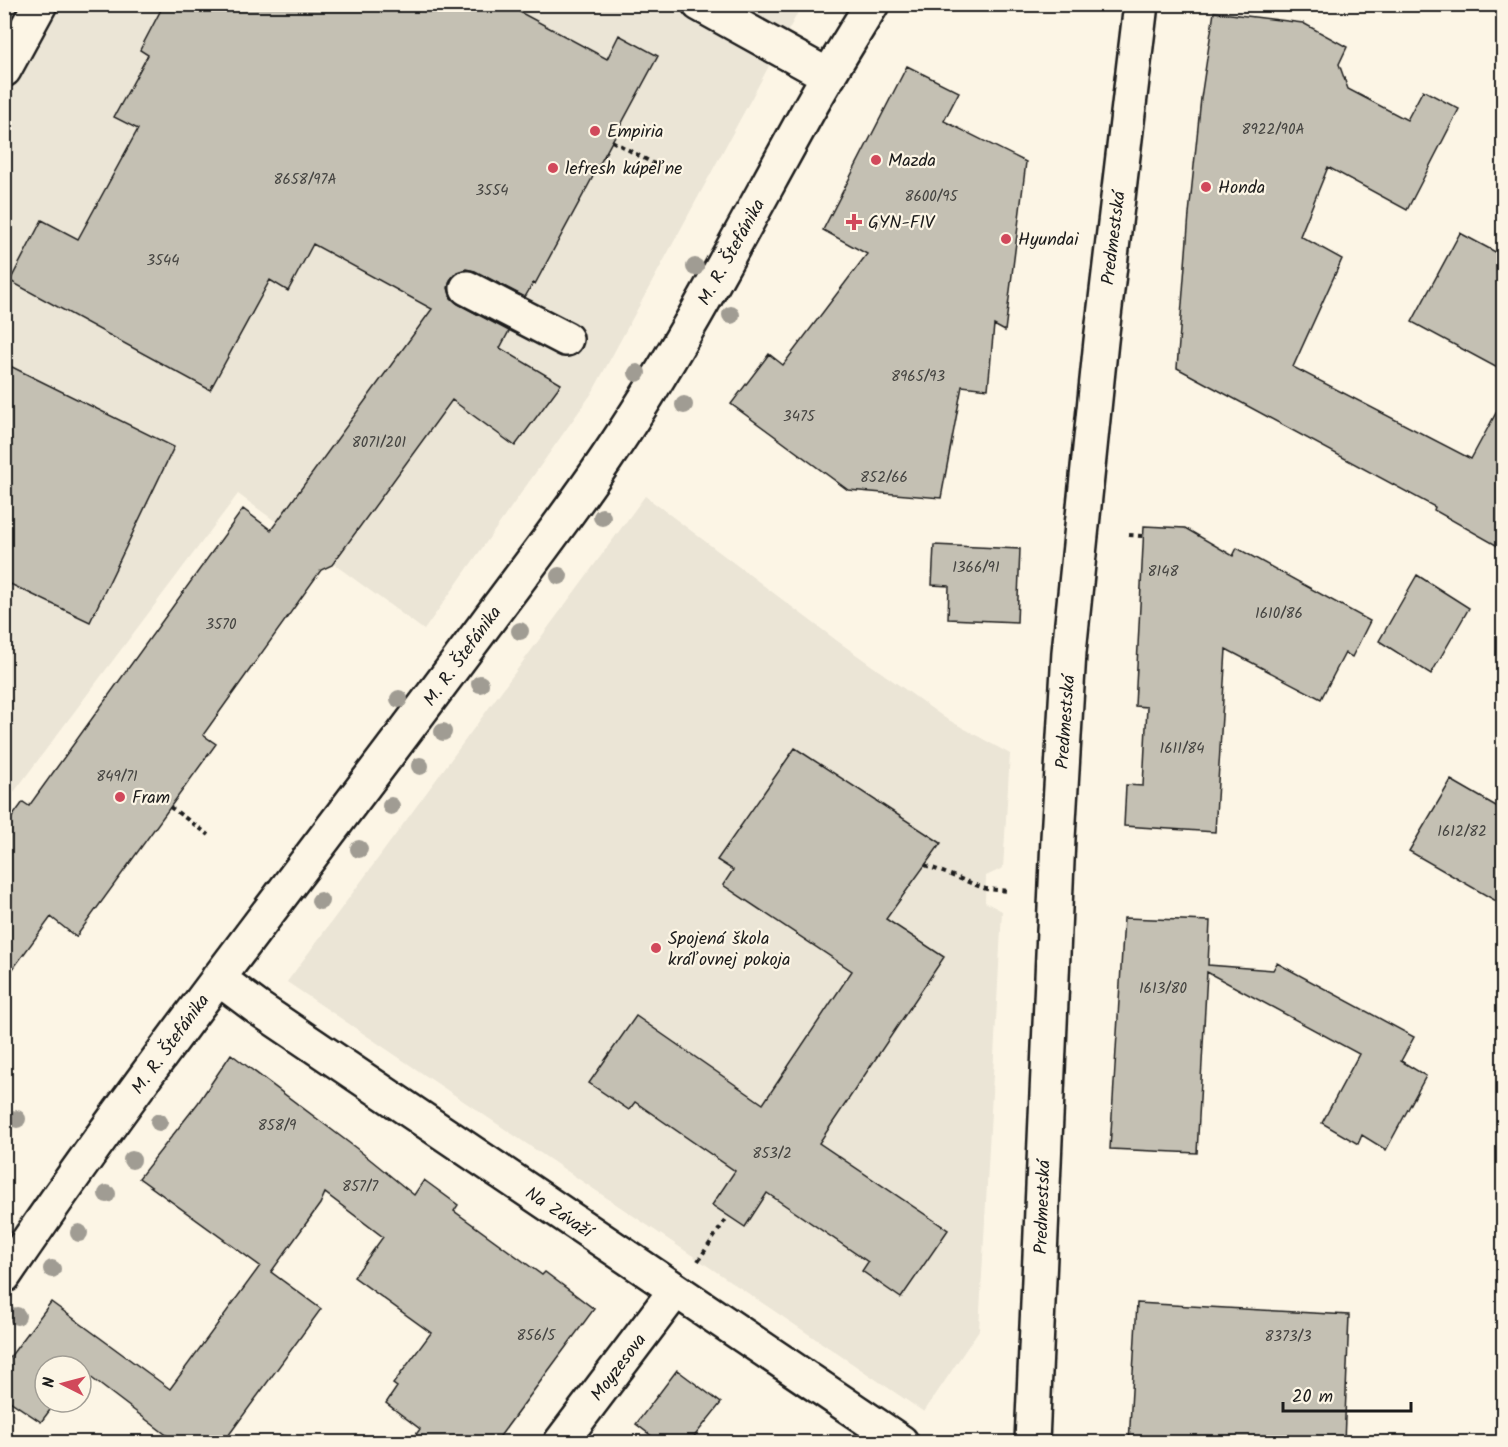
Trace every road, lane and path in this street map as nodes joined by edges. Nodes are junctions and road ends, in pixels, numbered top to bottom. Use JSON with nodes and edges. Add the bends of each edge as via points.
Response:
{"nodes":[{"id":1,"x":40,"y":4,"type":"edge"},
{"id":2,"x":699,"y":4,"type":"edge"},
{"id":3,"x":872,"y":4,"type":"edge"},
{"id":4,"x":1141,"y":4,"type":"edge"},
{"id":5,"x":4,"y":70,"type":"edge"},
{"id":6,"x":829,"y":76,"type":"junction"},
{"id":7,"x":612,"y":141,"type":"dead end"},
{"id":8,"x":660,"y":167,"type":"dead end"},
{"id":9,"x":467,"y":288,"type":"dead end"},
{"id":10,"x":566,"y":339,"type":"dead end"},
{"id":11,"x":1129,"y":535,"type":"dead end"},
{"id":12,"x":1143,"y":536,"type":"dead end"},
{"id":13,"x":170,"y":807,"type":"dead end"},
{"id":14,"x":209,"y":835,"type":"dead end"},
{"id":15,"x":925,"y":865,"type":"dead end"},
{"id":16,"x":1010,"y":891,"type":"dead end"},
{"id":17,"x":218,"y":978,"type":"junction"},
{"id":18,"x":728,"y":1216,"type":"dead end"},
{"id":19,"x":4,"y":1276,"type":"edge"},
{"id":20,"x":685,"y":1279,"type":"junction"},
{"id":21,"x":561,"y":1443,"type":"edge"},
{"id":22,"x":901,"y":1443,"type":"edge"},
{"id":23,"x":1032,"y":1443,"type":"edge"}],
"edges":[{"from":1,"to":5,"type":"street"},
{"from":2,"to":6,"type":"street"},
{"from":3,"to":6,"type":"street","name":"M. R. Štefánika"},
{"from":4,"to":23,"type":"street","name":"Predmestská","via":[[1069,652]]},
{"from":6,"to":17,"type":"street","name":"M. R. Štefánika","via":[[664,371],[603,464]]},
{"from":7,"to":8,"type":"path"},
{"from":9,"to":10,"type":"street"},
{"from":11,"to":12,"type":"path"},
{"from":13,"to":14,"type":"path"},
{"from":15,"to":16,"type":"path","via":[[986,890]]},
{"from":17,"to":19,"type":"street","name":"M. R. Štefánika"},
{"from":17,"to":20,"type":"street","name":"Na Závaží","via":[[258,1008]]},
{"from":18,"to":20,"type":"path"},
{"from":20,"to":21,"type":"street","name":"Moyzesova"},
{"from":20,"to":22,"type":"street","name":"Na Závaží"}]}
